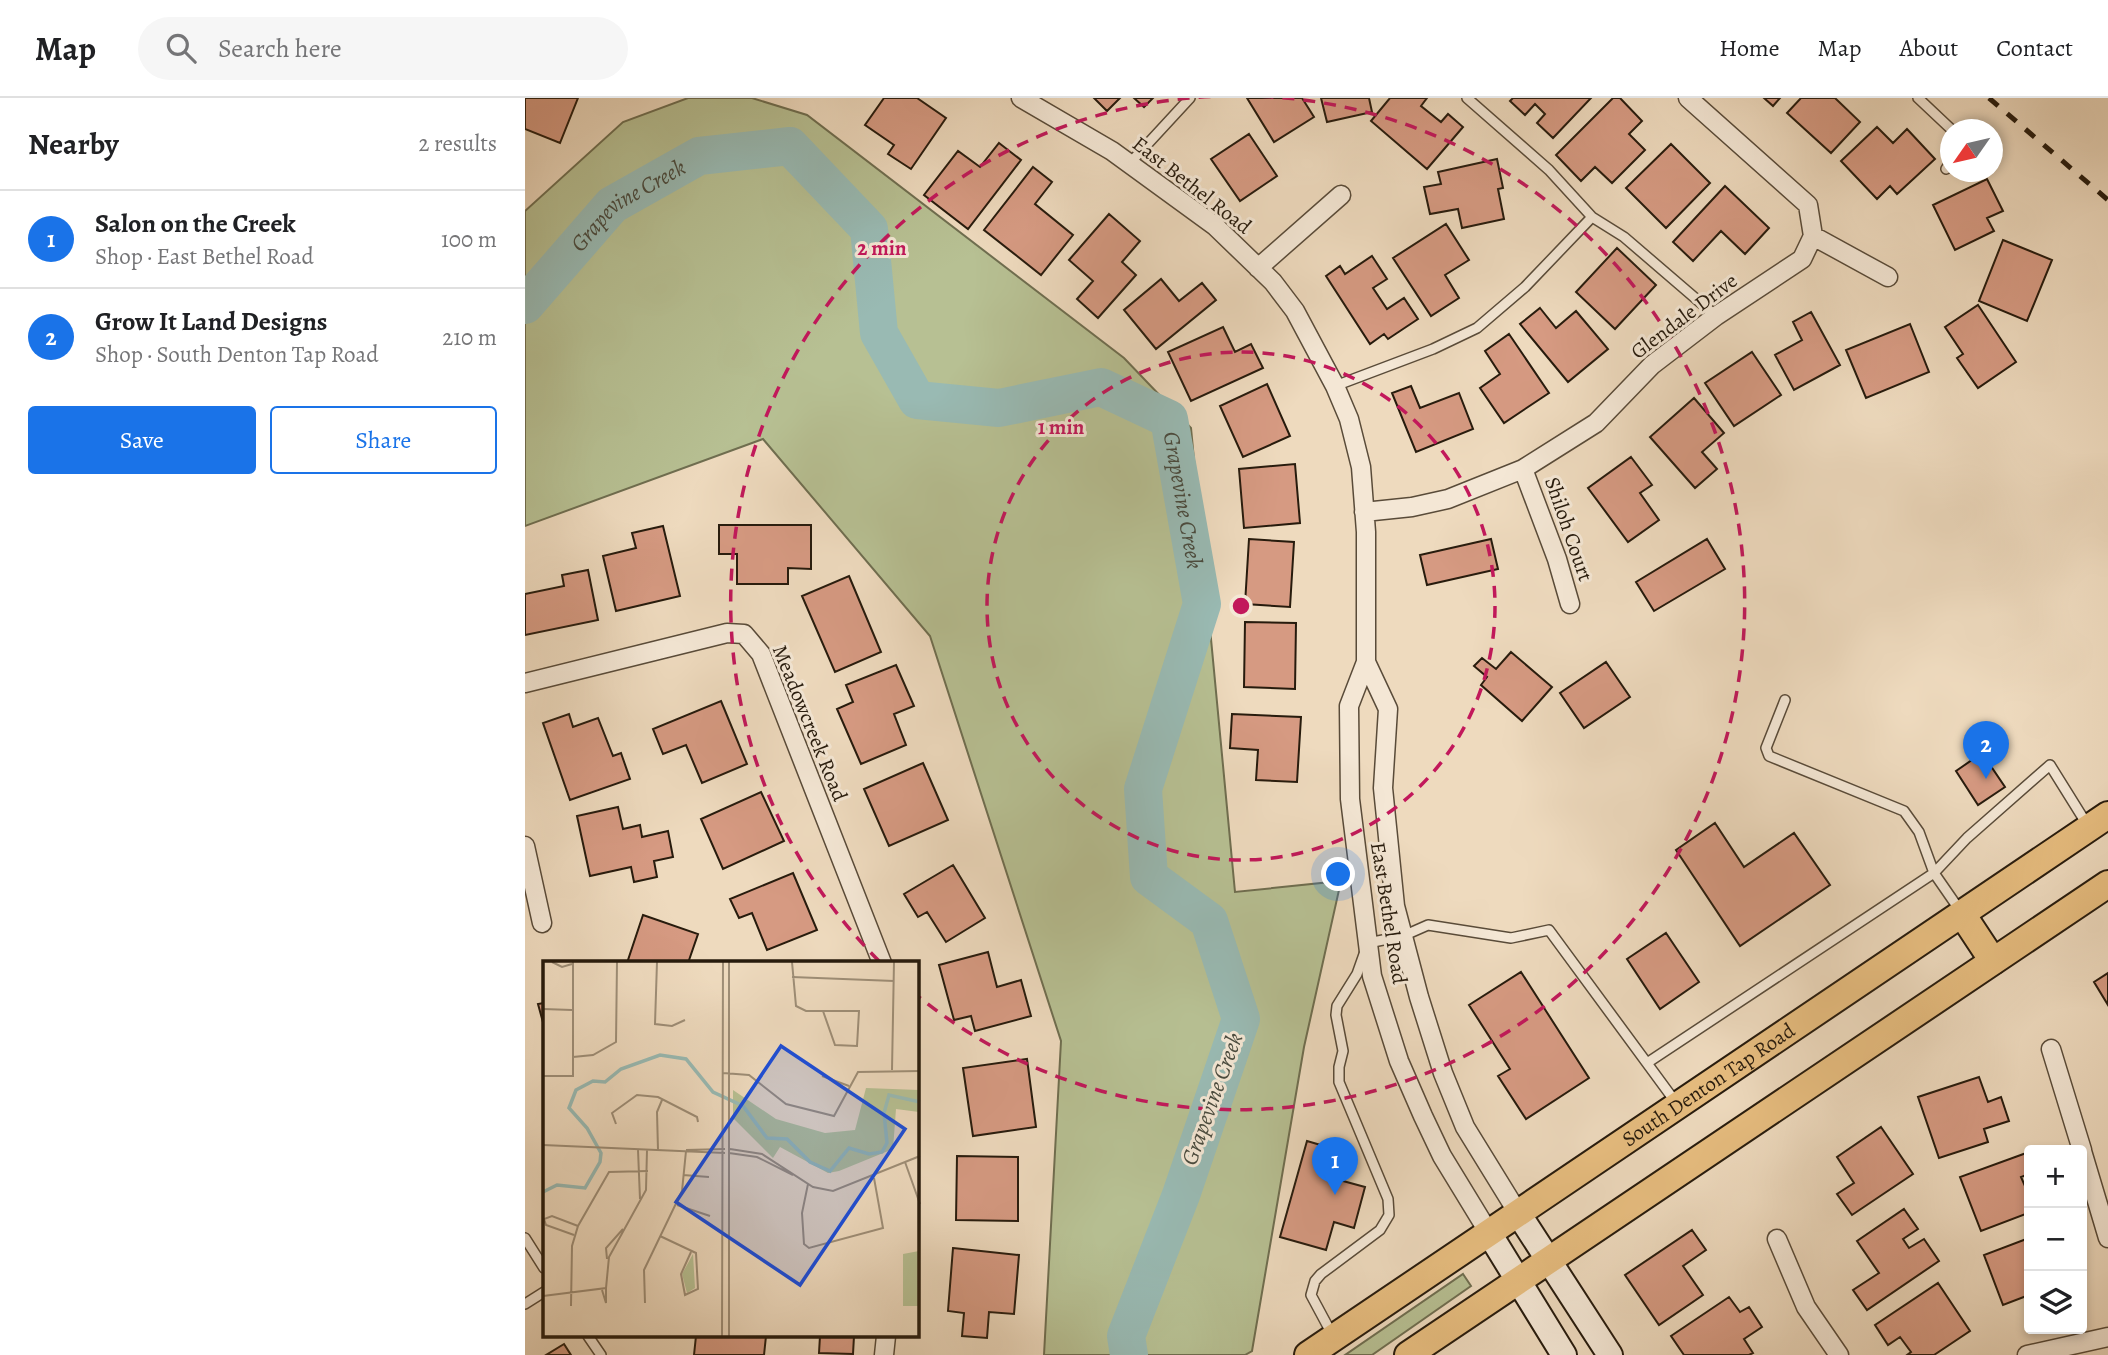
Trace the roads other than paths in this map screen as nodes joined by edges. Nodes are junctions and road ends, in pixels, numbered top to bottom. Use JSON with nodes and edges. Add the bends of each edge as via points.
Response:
{"nodes":[{"id":1,"x":1021,"y":98,"type":"edge"},
{"id":2,"x":1190,"y":98,"type":"edge"},
{"id":3,"x":1467,"y":98,"type":"edge"},
{"id":4,"x":1688,"y":98,"type":"edge"},
{"id":5,"x":1918,"y":98,"type":"edge"},
{"id":6,"x":1940,"y":119,"type":"edge"},
{"id":7,"x":1130,"y":163,"type":"junction"},
{"id":8,"x":1341,"y":195,"type":"dead end"},
{"id":9,"x":1592,"y":218,"type":"junction"},
{"id":10,"x":1814,"y":236,"type":"junction"},
{"id":11,"x":1258,"y":268,"type":"junction"},
{"id":12,"x":1888,"y":277,"type":"dead end"},
{"id":13,"x":1716,"y":316,"type":"junction"},
{"id":14,"x":1335,"y":386,"type":"junction"},
{"id":15,"x":1523,"y":469,"type":"junction"},
{"id":16,"x":1364,"y":512,"type":"junction"},
{"id":17,"x":1570,"y":604,"type":"dead end"},
{"id":18,"x":1366,"y":662,"type":"junction"},
{"id":19,"x":525,"y":683,"type":"edge"},
{"id":20,"x":1785,"y":700,"type":"dead end"},
{"id":21,"x":2099,"y":821,"type":"edge"},
{"id":22,"x":525,"y":846,"type":"edge"},
{"id":23,"x":1934,"y":873,"type":"junction"},
{"id":24,"x":2108,"y":884,"type":"edge"},
{"id":25,"x":1962,"y":914,"type":"junction"},
{"id":26,"x":542,"y":923,"type":"dead end"},
{"id":27,"x":1403,"y":936,"type":"junction"},
{"id":28,"x":1368,"y":943,"type":"junction"},
{"id":29,"x":881,"y":961,"type":"edge"},
{"id":30,"x":1993,"y":961,"type":"junction"},
{"id":31,"x":2051,"y":1049,"type":"dead end"},
{"id":32,"x":1647,"y":1063,"type":"junction"},
{"id":33,"x":1678,"y":1105,"type":"junction"},
{"id":34,"x":2080,"y":1145,"type":"edge"},
{"id":35,"x":2087,"y":1167,"type":"edge"},
{"id":36,"x":1518,"y":1213,"type":"junction"},
{"id":37,"x":1489,"y":1233,"type":"junction"},
{"id":38,"x":525,"y":1238,"type":"edge"},
{"id":39,"x":2108,"y":1238,"type":"edge"},
{"id":40,"x":1777,"y":1239,"type":"dead end"},
{"id":41,"x":1550,"y":1261,"type":"junction"},
{"id":42,"x":543,"y":1266,"type":"edge"},
{"id":43,"x":1520,"y":1281,"type":"junction"},
{"id":44,"x":543,"y":1293,"type":"edge"},
{"id":45,"x":525,"y":1304,"type":"edge"},
{"id":46,"x":2108,"y":1337,"type":"edge"},
{"id":47,"x":589,"y":1338,"type":"edge"},
{"id":48,"x":1334,"y":1338,"type":"junction"},
{"id":49,"x":601,"y":1355,"type":"edge"},
{"id":50,"x":1308,"y":1355,"type":"edge"},
{"id":51,"x":1408,"y":1355,"type":"edge"},
{"id":52,"x":1564,"y":1355,"type":"edge"},
{"id":53,"x":1609,"y":1355,"type":"edge"},
{"id":54,"x":1839,"y":1355,"type":"edge"},
{"id":55,"x":2027,"y":1355,"type":"edge"}],
"edges":[{"from":1,"to":7,"type":"street","name":"East Bethel Road"},
{"from":2,"to":7,"type":"lane"},
{"from":3,"to":9,"type":"lane","via":[[1549,170]]},
{"from":4,"to":10,"type":"street","via":[[1808,205]]},
{"from":5,"to":6,"type":"lane"},
{"from":7,"to":11,"type":"street","name":"East Bethel Road","via":[[1215,226]]},
{"from":8,"to":11,"type":"street"},
{"from":9,"to":13,"type":"lane","via":[[1624,237]]},
{"from":9,"to":14,"type":"lane","via":[[1525,288],[1478,328]]},
{"from":10,"to":12,"type":"street"},
{"from":10,"to":13,"type":"street","name":"Glendale Drive","via":[[1802,259]]},
{"from":11,"to":14,"type":"street","name":"East Bethel Road","via":[[1295,311]]},
{"from":13,"to":15,"type":"street","name":"Glendale Drive","via":[[1652,365],[1596,423]]},
{"from":14,"to":16,"type":"street","name":"East Bethel Road","via":[[1361,467]]},
{"from":15,"to":16,"type":"street","name":"Glendale Drive","via":[[1448,499]]},
{"from":15,"to":17,"type":"street","name":"Shiloh Court"},
{"from":16,"to":18,"type":"street","name":"East Bethel Road"},
{"from":18,"to":27,"type":"street","name":"East Bethel Road","via":[[1388,709],[1383,788],[1395,906]]},
{"from":18,"to":28,"type":"street","name":"East Bethel Road","via":[[1349,706],[1350,799]]},
{"from":19,"to":29,"type":"street","name":"Meadowcreek Road","via":[[727,633],[744,634],[761,654]]},
{"from":20,"to":23,"type":"lane","via":[[1766,748],[1769,756],[1904,811],[1919,832]]},
{"from":21,"to":23,"type":"lane","via":[[2050,765]]},
{"from":21,"to":25,"type":"main road","name":"South Denton Tap Road"},
{"from":22,"to":26,"type":"street"},
{"from":23,"to":25,"type":"lane"},
{"from":23,"to":32,"type":"lane"},
{"from":24,"to":30,"type":"main road"},
{"from":25,"to":30,"type":"main road"},
{"from":25,"to":33,"type":"main road","name":"South Denton Tap Road"},
{"from":27,"to":28,"type":"lane"},
{"from":27,"to":32,"type":"lane","via":[[1427,925],[1511,938],[1549,930]]},
{"from":27,"to":36,"type":"street","name":"East Bethel Road","via":[[1434,1046],[1465,1127]]},
{"from":28,"to":37,"type":"street","name":"East Bethel Road","via":[[1372,976],[1399,1061],[1442,1156]]},
{"from":28,"to":48,"type":"lane","via":[[1357,974],[1337,1006],[1343,1051],[1339,1082],[1388,1199],[1389,1215],[1380,1230],[1315,1281],[1311,1295]]},
{"from":30,"to":41,"type":"main road"},
{"from":31,"to":34,"type":"street"},
{"from":32,"to":33,"type":"lane"},
{"from":33,"to":36,"type":"main road","name":"South Denton Tap Road"},
{"from":35,"to":39,"type":"street"},
{"from":36,"to":37,"type":"main road","name":"South Denton Tap Road"},
{"from":36,"to":41,"type":"main road"},
{"from":37,"to":43,"type":"main road"},
{"from":37,"to":48,"type":"main road","name":"South Denton Tap Road"},
{"from":38,"to":42,"type":"lane"},
{"from":40,"to":54,"type":"street","via":[[1806,1307]]},
{"from":41,"to":43,"type":"main road"},
{"from":41,"to":53,"type":"main road"},
{"from":43,"to":51,"type":"main road"},
{"from":43,"to":52,"type":"main road"},
{"from":44,"to":45,"type":"lane"},
{"from":46,"to":55,"type":"street"},
{"from":47,"to":49,"type":"lane"},
{"from":48,"to":50,"type":"main road","name":"South Denton Tap Road"}]}
